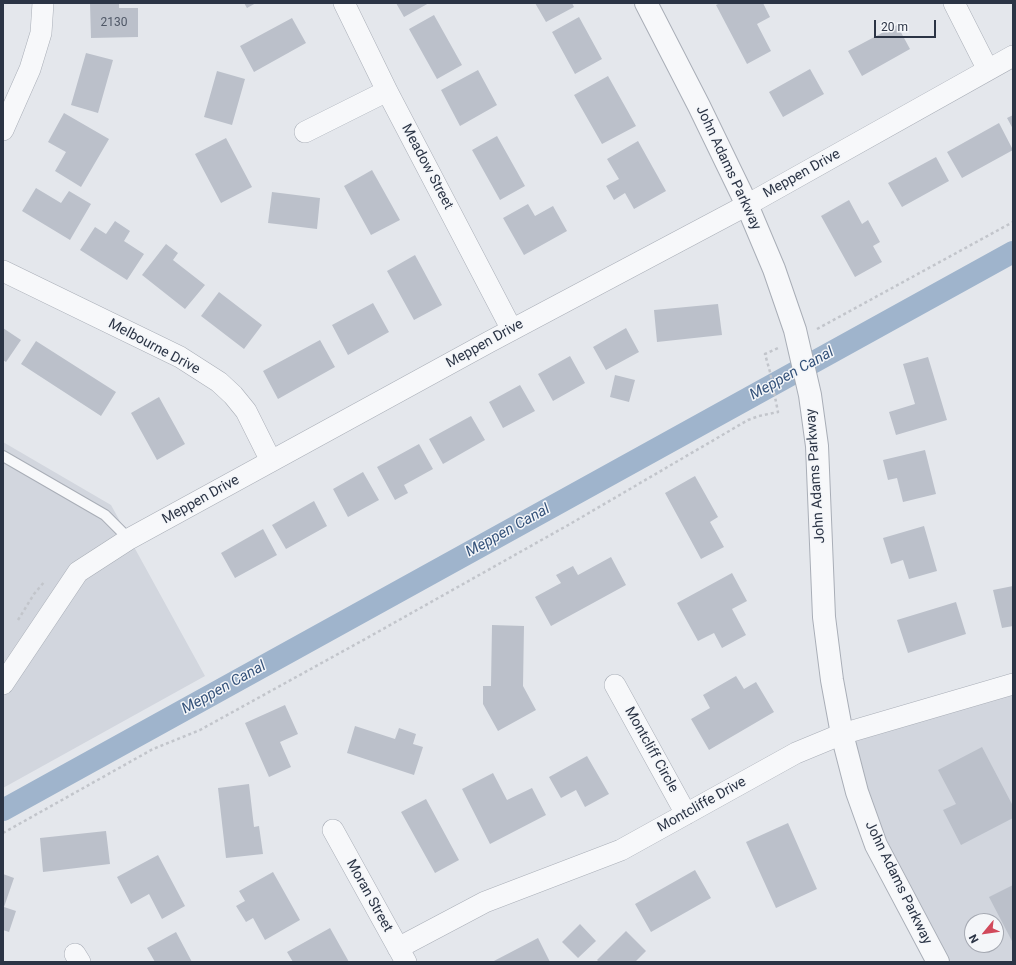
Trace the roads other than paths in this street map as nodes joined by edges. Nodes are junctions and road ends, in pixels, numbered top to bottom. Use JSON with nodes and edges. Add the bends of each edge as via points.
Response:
{"nodes":[{"id":1,"x":43,"y":3,"type":"edge"},
{"id":2,"x":344,"y":3,"type":"edge"},
{"id":3,"x":646,"y":3,"type":"edge"},
{"id":4,"x":954,"y":3,"type":"edge"},
{"id":5,"x":1013,"y":56,"type":"edge"},
{"id":6,"x":988,"y":70,"type":"junction"},
{"id":7,"x":387,"y":91,"type":"junction"},
{"id":8,"x":3,"y":130,"type":"edge"},
{"id":9,"x":305,"y":132,"type":"dead end"},
{"id":10,"x":747,"y":205,"type":"junction"},
{"id":11,"x":3,"y":271,"type":"edge"},
{"id":12,"x":512,"y":330,"type":"junction"},
{"id":13,"x":3,"y":456,"type":"edge"},
{"id":14,"x":270,"y":461,"type":"junction"},
{"id":15,"x":129,"y":539,"type":"junction"},
{"id":16,"x":3,"y":684,"type":"edge"},
{"id":17,"x":1013,"y":684,"type":"edge"},
{"id":18,"x":615,"y":685,"type":"dead end"},
{"id":19,"x":842,"y":734,"type":"junction"},
{"id":20,"x":686,"y":814,"type":"junction"},
{"id":21,"x":333,"y":830,"type":"dead end"},
{"id":22,"x":402,"y":955,"type":"edge"},
{"id":23,"x":938,"y":962,"type":"edge"}],
"edges":[{"from":1,"to":8,"type":"street","via":[[41,33],[30,69]]},
{"from":2,"to":7,"type":"street","name":"Meadow Street"},
{"from":3,"to":10,"type":"street","name":"John Adams Parkway"},
{"from":4,"to":6,"type":"street"},
{"from":5,"to":6,"type":"street","name":"Meppen Drive"},
{"from":6,"to":10,"type":"street","name":"Meppen Drive"},
{"from":7,"to":9,"type":"street"},
{"from":7,"to":12,"type":"street","name":"Meadow Street"},
{"from":10,"to":12,"type":"street","name":"Meppen Drive"},
{"from":10,"to":19,"type":"street","name":"John Adams Parkway","via":[[774,269],[795,330],[808,384],[817,446],[824,617]]},
{"from":11,"to":14,"type":"street","name":"Melbourne Drive","via":[[180,357],[219,382],[246,411]]},
{"from":12,"to":14,"type":"street","name":"Meppen Drive"},
{"from":13,"to":15,"type":"lane","via":[[105,515]]},
{"from":14,"to":15,"type":"street","name":"Meppen Drive"},
{"from":15,"to":16,"type":"street","name":"Meppen Drive","via":[[78,572]]},
{"from":17,"to":19,"type":"street","name":"Montcliffe Drive"},
{"from":18,"to":20,"type":"street","name":"Montcliff Circle"},
{"from":19,"to":20,"type":"street","name":"Montcliffe Drive","via":[[796,753]]},
{"from":19,"to":23,"type":"street","name":"John Adams Parkway","via":[[856,792],[876,845]]},
{"from":20,"to":22,"type":"street","name":"Montcliffe Drive","via":[[621,850],[485,902]]},
{"from":21,"to":22,"type":"street","name":"Moran Street"}]}
